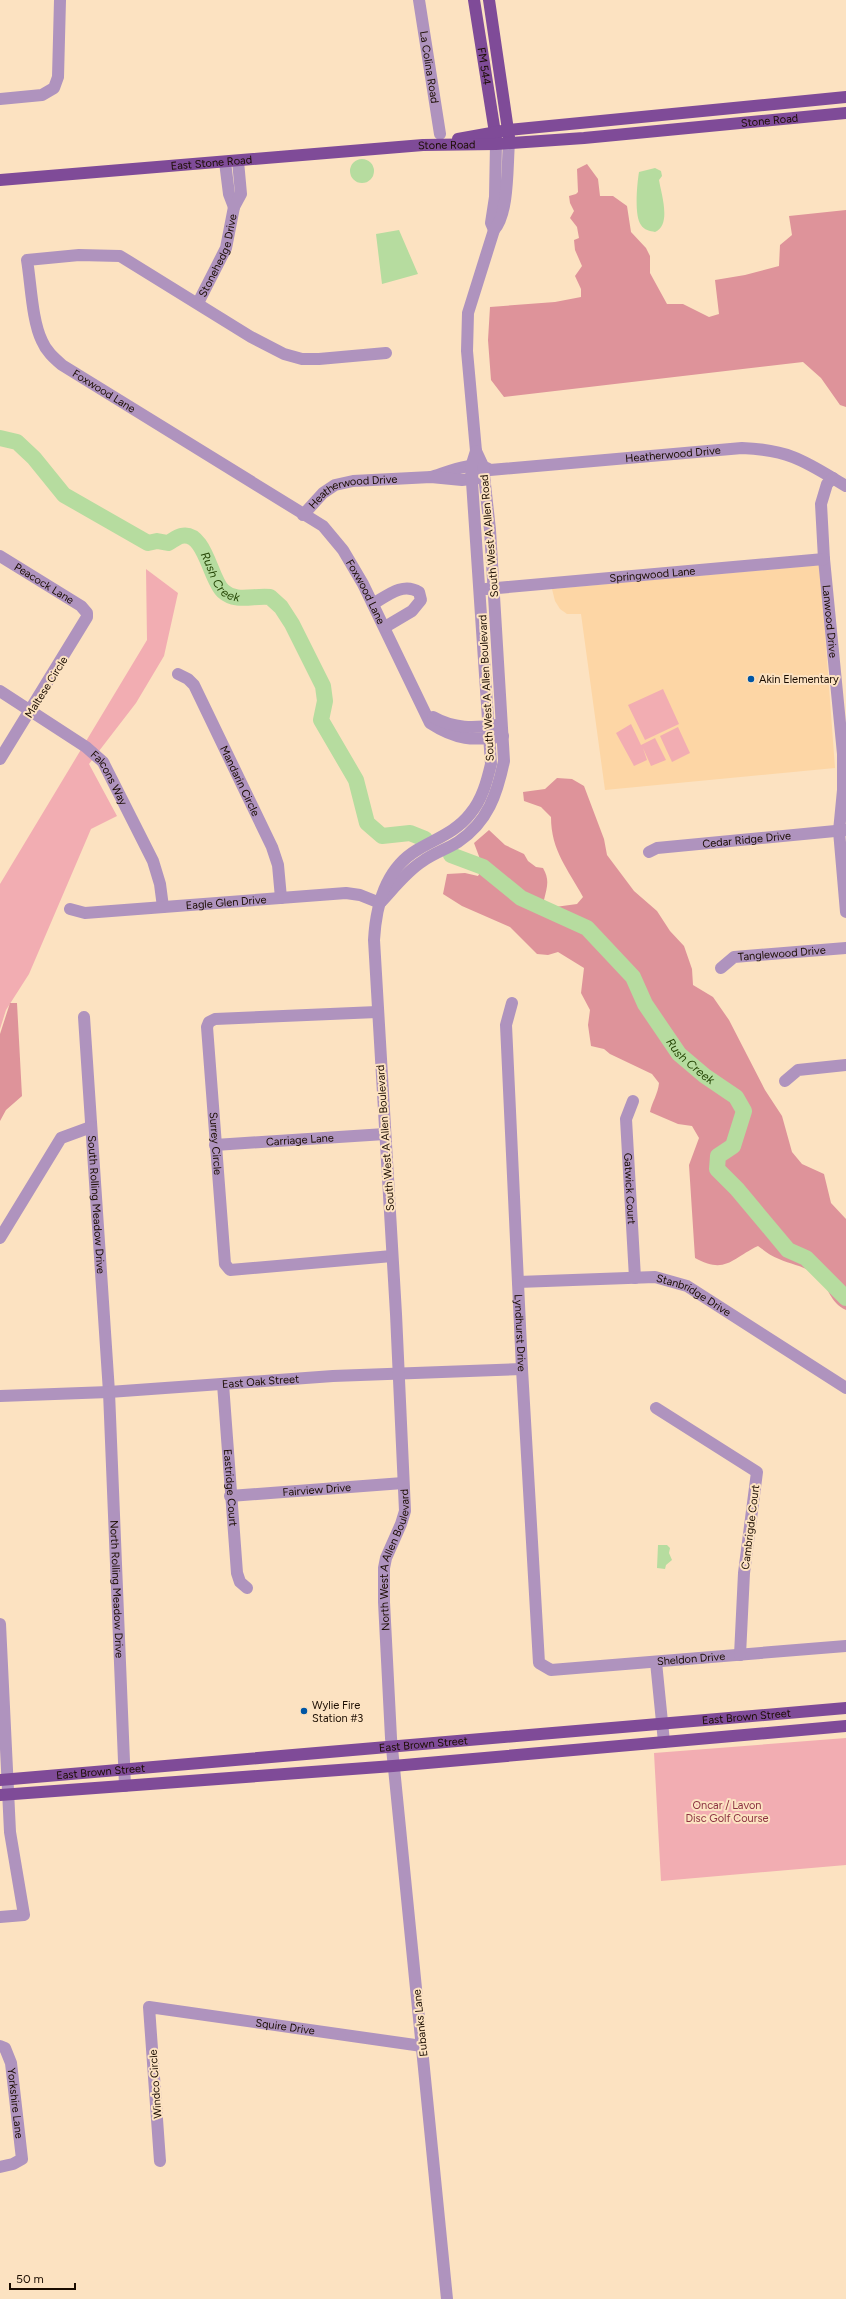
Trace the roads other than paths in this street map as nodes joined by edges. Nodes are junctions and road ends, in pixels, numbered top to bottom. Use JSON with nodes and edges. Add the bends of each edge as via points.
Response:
{"nodes":[{"id":1,"x":60,"y":0,"type":"edge"},
{"id":2,"x":419,"y":0,"type":"edge"},
{"id":3,"x":474,"y":0,"type":"edge"},
{"id":4,"x":489,"y":0,"type":"edge"},
{"id":5,"x":846,"y":97,"type":"edge"},
{"id":6,"x":0,"y":99,"type":"edge"},
{"id":7,"x":846,"y":113,"type":"edge"},
{"id":8,"x":628,"y":118,"type":"junction"},
{"id":9,"x":508,"y":130,"type":"junction"},
{"id":10,"x":440,"y":134,"type":"dead end"},
{"id":11,"x":629,"y":134,"type":"junction"},
{"id":12,"x":496,"y":138,"type":"junction"},
{"id":13,"x":509,"y":143,"type":"junction"},
{"id":14,"x":423,"y":145,"type":"joint"},
{"id":15,"x":238,"y":161,"type":"junction"},
{"id":16,"x":225,"y":162,"type":"junction"},
{"id":17,"x":0,"y":180,"type":"edge"},
{"id":18,"x":234,"y":207,"type":"junction"},
{"id":19,"x":494,"y":230,"type":"junction"},
{"id":20,"x":198,"y":303,"type":"junction"},
{"id":21,"x":386,"y":354,"type":"dead end"},
{"id":22,"x":480,"y":472,"type":"junction"},
{"id":23,"x":833,"y":478,"type":"junction"},
{"id":24,"x":846,"y":486,"type":"edge"},
{"id":25,"x":303,"y":515,"type":"junction"},
{"id":26,"x":0,"y":556,"type":"edge"},
{"id":27,"x":824,"y":559,"type":"junction"},
{"id":28,"x":494,"y":588,"type":"junction"},
{"id":29,"x":480,"y":590,"type":"junction"},
{"id":30,"x":373,"y":604,"type":"junction"},
{"id":31,"x":87,"y":613,"type":"joint"},
{"id":32,"x":385,"y":626,"type":"junction"},
{"id":33,"x":178,"y":674,"type":"dead end"},
{"id":34,"x":0,"y":691,"type":"edge"},
{"id":35,"x":842,"y":707,"type":"edge"},
{"id":36,"x":31,"y":710,"type":"junction"},
{"id":37,"x":425,"y":712,"type":"junction"},
{"id":38,"x":490,"y":726,"type":"junction"},
{"id":39,"x":503,"y":730,"type":"junction"},
{"id":40,"x":490,"y":738,"type":"junction"},
{"id":41,"x":0,"y":759,"type":"edge"},
{"id":42,"x":843,"y":830,"type":"edge"},
{"id":43,"x":649,"y":852,"type":"dead end"},
{"id":44,"x":281,"y":898,"type":"junction"},
{"id":45,"x":380,"y":903,"type":"junction"},
{"id":46,"x":163,"y":907,"type":"junction"},
{"id":47,"x":70,"y":909,"type":"dead end"},
{"id":48,"x":846,"y":912,"type":"edge"},
{"id":49,"x":846,"y":948,"type":"edge"},
{"id":50,"x":721,"y":968,"type":"dead end"},
{"id":51,"x":512,"y":1003,"type":"dead end"},
{"id":52,"x":377,"y":1012,"type":"junction"},
{"id":53,"x":84,"y":1017,"type":"dead end"},
{"id":54,"x":846,"y":1065,"type":"edge"},
{"id":55,"x":785,"y":1081,"type":"dead end"},
{"id":56,"x":633,"y":1101,"type":"dead end"},
{"id":57,"x":91,"y":1127,"type":"junction"},
{"id":58,"x":386,"y":1134,"type":"junction"},
{"id":59,"x":214,"y":1145,"type":"junction"},
{"id":60,"x":0,"y":1238,"type":"edge"},
{"id":61,"x":392,"y":1256,"type":"junction"},
{"id":62,"x":635,"y":1278,"type":"junction"},
{"id":63,"x":518,"y":1282,"type":"junction"},
{"id":64,"x":522,"y":1369,"type":"junction"},
{"id":65,"x":398,"y":1373,"type":"junction"},
{"id":66,"x":222,"y":1384,"type":"junction"},
{"id":67,"x":846,"y":1388,"type":"edge"},
{"id":68,"x":110,"y":1392,"type":"junction"},
{"id":69,"x":0,"y":1396,"type":"edge"},
{"id":70,"x":656,"y":1408,"type":"dead end"},
{"id":71,"x":403,"y":1483,"type":"junction"},
{"id":72,"x":230,"y":1496,"type":"junction"},
{"id":73,"x":247,"y":1588,"type":"dead end"},
{"id":74,"x":0,"y":1624,"type":"edge"},
{"id":75,"x":846,"y":1646,"type":"edge"},
{"id":76,"x":740,"y":1655,"type":"junction"},
{"id":77,"x":656,"y":1662,"type":"junction"},
{"id":78,"x":539,"y":1664,"type":"joint"},
{"id":79,"x":846,"y":1708,"type":"edge"},
{"id":80,"x":663,"y":1724,"type":"junction"},
{"id":81,"x":846,"y":1726,"type":"edge"},
{"id":82,"x":664,"y":1742,"type":"junction"},
{"id":83,"x":391,"y":1747,"type":"junction"},
{"id":84,"x":393,"y":1766,"type":"junction"},
{"id":85,"x":124,"y":1770,"type":"junction"},
{"id":86,"x":4,"y":1780,"type":"edge"},
{"id":87,"x":125,"y":1786,"type":"junction"},
{"id":88,"x":4,"y":1795,"type":"edge"},
{"id":89,"x":0,"y":1917,"type":"edge"},
{"id":90,"x":149,"y":2007,"type":"joint"},
{"id":91,"x":422,"y":2046,"type":"junction"},
{"id":92,"x":3,"y":2047,"type":"edge"},
{"id":93,"x":160,"y":2162,"type":"dead end"},
{"id":94,"x":0,"y":2167,"type":"edge"},
{"id":95,"x":446,"y":2299,"type":"edge"}],
"edges":[{"from":1,"to":6,"type":"street","via":[[58,77],[54,88],[42,95]]},
{"from":2,"to":10,"type":"street","name":"La Colina Road"},
{"from":3,"to":12,"type":"main road","name":"FM 544"},
{"from":4,"to":9,"type":"main road","name":"FM 544"},
{"from":5,"to":8,"type":"main road","name":"Stone Road"},
{"from":7,"to":11,"type":"main road","name":"Stone Road"},
{"from":8,"to":9,"type":"main road","name":"Stone Road"},
{"from":8,"to":11,"type":"main road"},
{"from":9,"to":12,"type":"main road","name":"Stone Road"},
{"from":9,"to":13,"type":"main road","name":"FM 544"},
{"from":11,"to":13,"type":"main road","name":"Stone Road"},
{"from":12,"to":13,"type":"main road","name":"Stone Road"},
{"from":12,"to":14,"type":"main road","name":"Stone Road"},
{"from":12,"to":19,"type":"street","via":[[495,197],[491,223]]},
{"from":13,"to":19,"type":"street","via":[[500,224]]},
{"from":14,"to":15,"type":"main road","name":"East Stone Road"},
{"from":15,"to":16,"type":"main road","name":"East Stone Road"},
{"from":15,"to":18,"type":"street","name":"Stonehedge Drive","via":[[241,194]]},
{"from":16,"to":17,"type":"main road","name":"East Stone Road","via":[[135,167]]},
{"from":16,"to":18,"type":"street","name":"Stonehedge Drive","via":[[229,194]]},
{"from":18,"to":20,"type":"street","name":"Stonehedge Drive","via":[[226,248]]},
{"from":19,"to":22,"type":"street","name":"South West A Allen Road","via":[[468,313],[467,351]]},
{"from":20,"to":21,"type":"street","name":"Foxwood Lane","via":[[251,338],[284,354],[302,359]]},
{"from":20,"to":25,"type":"street","name":"Foxwood Lane","via":[[120,256],[79,255],[27,260],[38,330],[49,353],[62,365]]},
{"from":22,"to":23,"type":"street","name":"Heatherwood Drive","via":[[742,448],[791,455]]},
{"from":22,"to":25,"type":"street","name":"Heatherwood Drive","via":[[353,481],[336,485],[323,493]]},
{"from":22,"to":28,"type":"street","name":"South West A Allen Road"},
{"from":22,"to":29,"type":"street","name":"South West A Allen Boulevard"},
{"from":23,"to":24,"type":"street","name":"Heatherwood Drive"},
{"from":23,"to":27,"type":"street","name":"Lanwood Drive","via":[[827,484],[821,504]]},
{"from":25,"to":30,"type":"street","name":"Foxwood Lane","via":[[314,519],[329,532],[354,568]]},
{"from":26,"to":31,"type":"street","name":"Peacock Lane","via":[[81,606]]},
{"from":27,"to":28,"type":"street","name":"Springwood Lane"},
{"from":27,"to":35,"type":"street","name":"Lanwood Drive"},
{"from":28,"to":29,"type":"street","name":"Springwood Lane"},
{"from":28,"to":39,"type":"street","name":"South West A Allen Road"},
{"from":29,"to":38,"type":"street","name":"South West A Allen Boulevard"},
{"from":30,"to":32,"type":"street","name":"Foxwood Lane"},
{"from":30,"to":32,"type":"street","via":[[404,588],[412,588],[419,592],[421,600],[412,611]]},
{"from":31,"to":36,"type":"street","name":"Maltese Circle","via":[[87,621]]},
{"from":32,"to":37,"type":"street","name":"Foxwood Lane","via":[[413,691]]},
{"from":33,"to":44,"type":"street","name":"Mandarin Circle","via":[[194,685],[272,847],[278,865]]},
{"from":34,"to":36,"type":"street","name":"Falcons Way"},
{"from":35,"to":42,"type":"street","name":"Lanwood Drive"},
{"from":36,"to":41,"type":"street","name":"Maltese Circle"},
{"from":36,"to":46,"type":"street","name":"Falcons Way","via":[[86,747],[102,762],[153,861]]},
{"from":37,"to":38,"type":"street","via":[[444,723],[458,727]]},
{"from":37,"to":40,"type":"street","name":"Foxwood Lane","via":[[430,723],[456,737]]},
{"from":38,"to":39,"type":"street"},
{"from":38,"to":40,"type":"street","name":"South West A Allen Boulevard"},
{"from":39,"to":40,"type":"street","name":"Foxwood Lane"},
{"from":39,"to":45,"type":"street","name":"South West A Allen Boulevard","via":[[504,761],[499,786],[483,820],[458,842],[423,860]]},
{"from":40,"to":45,"type":"street","name":"South West A Allen Boulevard","via":[[491,764],[486,783],[470,815],[446,835],[403,860],[387,880]]},
{"from":42,"to":43,"type":"street","name":"Cedar Ridge Drive","via":[[657,848]]},
{"from":42,"to":48,"type":"street","name":"Lanwood Drive"},
{"from":44,"to":45,"type":"street","name":"Eagle Glen Drive","via":[[346,893],[360,895]]},
{"from":44,"to":46,"type":"street","name":"Eagle Glen Drive"},
{"from":45,"to":52,"type":"street","name":"South West A Allen Boulevard","via":[[374,940]]},
{"from":46,"to":47,"type":"street","name":"Eagle Glen Drive","via":[[85,913]]},
{"from":49,"to":50,"type":"street","name":"Tanglewood Drive","via":[[734,957]]},
{"from":51,"to":63,"type":"street","name":"Lyndhurst Drive","via":[[506,1025]]},
{"from":52,"to":58,"type":"street","name":"South West A Allen Boulevard"},
{"from":52,"to":59,"type":"street","name":"Surrey Circle","via":[[215,1019],[209,1022],[207,1027]]},
{"from":53,"to":57,"type":"street","name":"South Rolling Meadow Drive"},
{"from":54,"to":55,"type":"street","via":[[798,1070]]},
{"from":56,"to":62,"type":"street","name":"Gatwick Court","via":[[626,1119]]},
{"from":57,"to":60,"type":"street","via":[[61,1138]]},
{"from":57,"to":68,"type":"street","name":"South Rolling Meadow Drive"},
{"from":58,"to":59,"type":"street","name":"Carriage Lane"},
{"from":58,"to":61,"type":"street","name":"South West A Allen Boulevard"},
{"from":59,"to":61,"type":"street","name":"Surrey Circle","via":[[223,1254],[225,1264],[230,1270]]},
{"from":61,"to":65,"type":"street","name":"South West A Allen Boulevard"},
{"from":62,"to":63,"type":"street","name":"Stanbridge Drive"},
{"from":62,"to":67,"type":"street","name":"Stanbridge Drive","via":[[655,1277],[687,1286]]},
{"from":63,"to":64,"type":"street","name":"Lyndhurst Drive"},
{"from":64,"to":65,"type":"street","name":"East Oak Street"},
{"from":64,"to":78,"type":"street","name":"Lyndhurst Drive"},
{"from":65,"to":66,"type":"street","name":"East Oak Street"},
{"from":65,"to":71,"type":"street","name":"North West A Allen Boulevard"},
{"from":66,"to":68,"type":"street","name":"East Oak Street"},
{"from":66,"to":72,"type":"street","name":"Eastridge Court"},
{"from":68,"to":69,"type":"street","name":"East Oak Street"},
{"from":68,"to":85,"type":"street","name":"North Rolling Meadow Drive"},
{"from":70,"to":76,"type":"street","name":"Cambrigde Court","via":[[757,1472],[744,1572]]},
{"from":71,"to":72,"type":"street","name":"Fairview Drive"},
{"from":71,"to":83,"type":"street","name":"North West A Allen Boulevard","via":[[405,1511],[386,1558],[384,1574]]},
{"from":72,"to":73,"type":"street","name":"Eastridge Court","via":[[237,1573],[240,1582]]},
{"from":74,"to":86,"type":"street"},
{"from":75,"to":76,"type":"street","name":"Sheldon Drive"},
{"from":76,"to":77,"type":"street","name":"Sheldon Drive"},
{"from":77,"to":78,"type":"street","name":"Sheldon Drive","via":[[551,1670]]},
{"from":77,"to":80,"type":"street"},
{"from":79,"to":80,"type":"main road","name":"East Brown Street"},
{"from":80,"to":82,"type":"street"},
{"from":80,"to":83,"type":"main road","name":"East Brown Street"},
{"from":81,"to":82,"type":"main road","name":"East Brown Street"},
{"from":82,"to":84,"type":"main road","name":"East Brown Street"},
{"from":83,"to":84,"type":"street","name":"Eubanks Lane"},
{"from":83,"to":85,"type":"main road","name":"East Brown Street"},
{"from":84,"to":87,"type":"main road","name":"East Brown Street"},
{"from":84,"to":91,"type":"street","name":"Eubanks Lane"},
{"from":85,"to":86,"type":"main road","name":"East Brown Street"},
{"from":85,"to":87,"type":"street","name":"North Rolling Meadow Drive"},
{"from":86,"to":88,"type":"street"},
{"from":87,"to":88,"type":"main road","name":"East Brown Street"},
{"from":88,"to":89,"type":"street","via":[[24,1915]]},
{"from":90,"to":91,"type":"street","name":"Squire Drive"},
{"from":90,"to":93,"type":"street","name":"Windco Circle"},
{"from":91,"to":95,"type":"street","name":"Eubanks Lane"},
{"from":92,"to":94,"type":"street","name":"Yorkshire Lane","via":[[11,2063],[22,2159]]}]}
